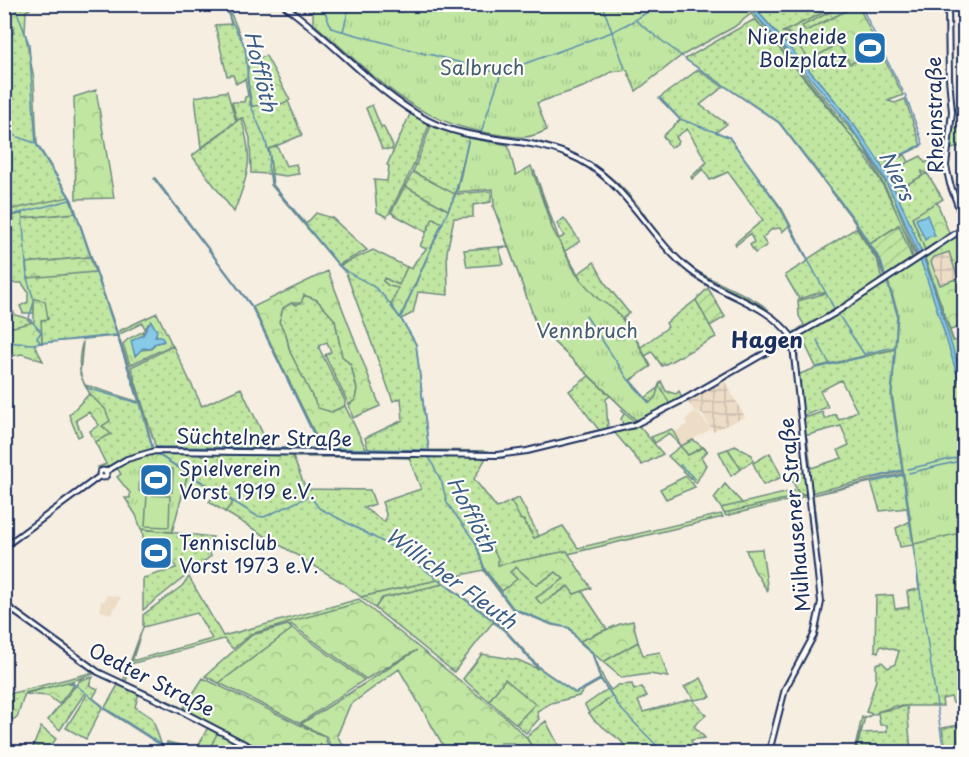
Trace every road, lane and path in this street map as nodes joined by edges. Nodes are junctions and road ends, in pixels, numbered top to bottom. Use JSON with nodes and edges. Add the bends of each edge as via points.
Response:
{"nodes":[{"id":1,"x":282,"y":4,"type":"edge"},
{"id":2,"x":948,"y":4,"type":"edge"},
{"id":3,"x":964,"y":222,"type":"edge"},
{"id":4,"x":964,"y":228,"type":"edge"},
{"id":5,"x":792,"y":338,"type":"junction"},
{"id":6,"x":4,"y":547,"type":"edge"},
{"id":7,"x":4,"y":604,"type":"edge"},
{"id":8,"x":260,"y":753,"type":"edge"},
{"id":9,"x":769,"y":753,"type":"edge"}],
"edges":[{"from":1,"to":5,"type":"main road","via":[[388,94],[431,122],[475,135],[550,148],[585,162],[627,197],[682,264],[771,315]]},
{"from":2,"to":3,"type":"main road","name":"Rheinstraße","via":[[952,112],[946,166]]},
{"from":4,"to":5,"type":"main road","name":"Süchtelner Straße"},
{"from":5,"to":6,"type":"main road","name":"Süchtelner Straße","via":[[638,424],[516,453],[155,451],[127,459],[105,472],[105,477],[100,476]]},
{"from":5,"to":9,"type":"main road","name":"Mülhausener Straße","via":[[820,602],[814,635],[785,688]]},
{"from":7,"to":8,"type":"main road","name":"Oedter Straße","via":[[98,672]]}]}
